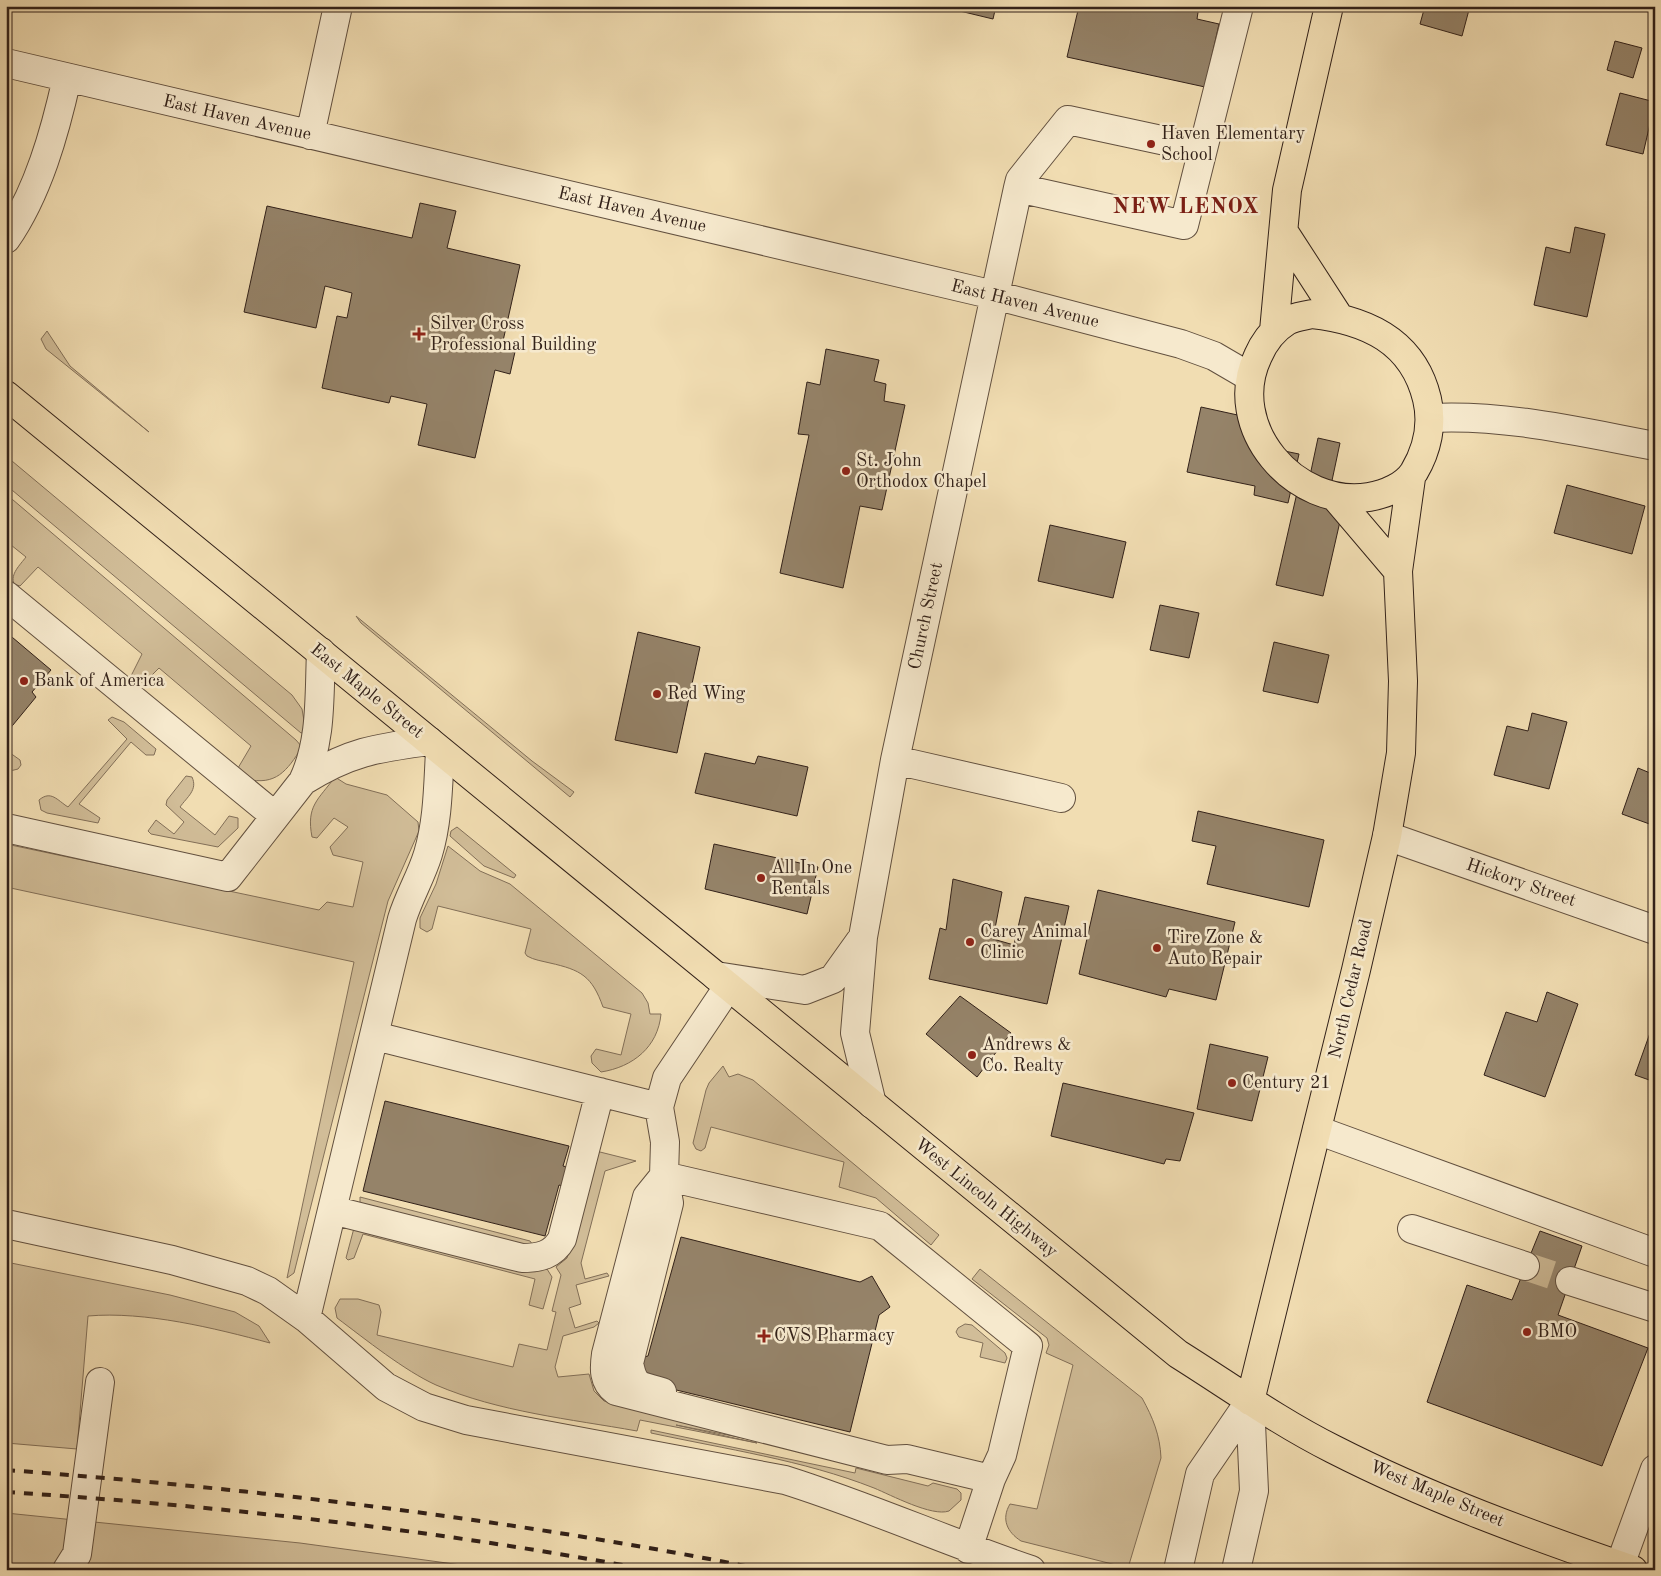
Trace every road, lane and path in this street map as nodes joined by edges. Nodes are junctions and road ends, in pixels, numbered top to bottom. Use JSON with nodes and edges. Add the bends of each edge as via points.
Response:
{"nodes":[{"id":1,"x":338,"y":6,"type":"edge"},
{"id":2,"x":1239,"y":6,"type":"edge"},
{"id":3,"x":1329,"y":6,"type":"edge"},
{"id":4,"x":6,"y":63,"type":"edge"},
{"id":5,"x":66,"y":78,"type":"junction"},
{"id":6,"x":310,"y":135,"type":"junction"},
{"id":7,"x":1203,"y":149,"type":"junction"},
{"id":8,"x":1018,"y":188,"type":"junction"},
{"id":9,"x":1284,"y":232,"type":"junction"},
{"id":10,"x":6,"y":239,"type":"edge"},
{"id":11,"x":994,"y":295,"type":"junction"},
{"id":12,"x":1339,"y":317,"type":"junction"},
{"id":13,"x":1274,"y":331,"type":"junction"},
{"id":14,"x":1250,"y":377,"type":"junction"},
{"id":15,"x":6,"y":395,"type":"edge"},
{"id":16,"x":1430,"y":418,"type":"junction"},
{"id":17,"x":1655,"y":446,"type":"edge"},
{"id":18,"x":1411,"y":478,"type":"junction"},
{"id":19,"x":1336,"y":498,"type":"junction"},
{"id":20,"x":1398,"y":571,"type":"junction"},
{"id":21,"x":6,"y":595,"type":"edge"},
{"id":22,"x":321,"y":652,"type":"junction"},
{"id":23,"x":435,"y":746,"type":"junction"},
{"id":24,"x":895,"y":760,"type":"junction"},
{"id":25,"x":302,"y":781,"type":"junction"},
{"id":26,"x":1061,"y":798,"type":"dead end"},
{"id":27,"x":7,"y":816,"type":"edge"},
{"id":28,"x":275,"y":816,"type":"junction"},
{"id":29,"x":1387,"y":836,"type":"junction"},
{"id":30,"x":1655,"y":930,"type":"edge"},
{"id":31,"x":863,"y":937,"type":"junction"},
{"id":32,"x":722,"y":982,"type":"junction"},
{"id":33,"x":375,"y":1036,"type":"junction"},
{"id":34,"x":600,"y":1092,"type":"junction"},
{"id":35,"x":872,"y":1104,"type":"junction"},
{"id":36,"x":659,"y":1107,"type":"junction"},
{"id":37,"x":1317,"y":1130,"type":"junction"},
{"id":38,"x":664,"y":1176,"type":"junction"},
{"id":39,"x":332,"y":1210,"type":"junction"},
{"id":40,"x":6,"y":1224,"type":"edge"},
{"id":41,"x":1412,"y":1229,"type":"dead end"},
{"id":42,"x":1655,"y":1253,"type":"edge"},
{"id":43,"x":1526,"y":1266,"type":"tunnel mouth"},
{"id":44,"x":1570,"y":1281,"type":"tunnel mouth"},
{"id":45,"x":1655,"y":1308,"type":"edge"},
{"id":46,"x":306,"y":1318,"type":"junction"},
{"id":47,"x":100,"y":1382,"type":"dead end"},
{"id":48,"x":1250,"y":1401,"type":"junction"},
{"id":49,"x":1655,"y":1469,"type":"edge"},
{"id":50,"x":991,"y":1479,"type":"junction"},
{"id":51,"x":968,"y":1549,"type":"junction"},
{"id":52,"x":1626,"y":1568,"type":"edge"},
{"id":53,"x":67,"y":1570,"type":"edge"},
{"id":54,"x":1031,"y":1570,"type":"edge"},
{"id":55,"x":1178,"y":1570,"type":"edge"},
{"id":56,"x":1236,"y":1570,"type":"edge"}],
"edges":[{"from":1,"to":6,"type":"street"},
{"from":2,"to":7,"type":"street"},
{"from":3,"to":9,"type":"main road","via":[[1287,190]]},
{"from":4,"to":5,"type":"street","name":"East Haven Avenue"},
{"from":5,"to":6,"type":"street","name":"East Haven Avenue"},
{"from":5,"to":10,"type":"street","via":[[59,115],[44,161]]},
{"from":6,"to":11,"type":"street","name":"East Haven Avenue"},
{"from":7,"to":8,"type":"street","name":"Church Street","via":[[1068,120],[1020,180]]},
{"from":7,"to":8,"type":"street","via":[[1184,226]]},
{"from":8,"to":11,"type":"street","name":"Church Street"},
{"from":9,"to":12,"type":"main road"},
{"from":9,"to":13,"type":"main road"},
{"from":11,"to":14,"type":"street","name":"East Haven Avenue","via":[[1181,344],[1214,356]]},
{"from":11,"to":24,"type":"street","name":"Church Street"},
{"from":12,"to":13,"type":"main road","via":[[1312,314],[1288,321]]},
{"from":12,"to":16,"type":"main road","via":[[1377,333],[1404,351],[1424,385]]},
{"from":13,"to":14,"type":"main road","via":[[1262,348]]},
{"from":14,"to":19,"type":"main road","via":[[1249,409],[1254,429],[1266,450],[1298,480]]},
{"from":15,"to":22,"type":"main road","name":"East Maple Street"},
{"from":16,"to":17,"type":"street","via":[[1474,416],[1526,421]]},
{"from":16,"to":18,"type":"main road","via":[[1426,448]]},
{"from":18,"to":19,"type":"main road","via":[[1379,495]]},
{"from":18,"to":20,"type":"main road","name":"North Cedar Road"},
{"from":19,"to":20,"type":"main road"},
{"from":20,"to":29,"type":"main road","name":"North Cedar Road","via":[[1403,719],[1401,753]]},
{"from":21,"to":28,"type":"street"},
{"from":22,"to":23,"type":"main road","name":"East Maple Street"},
{"from":22,"to":25,"type":"street","via":[[314,751]]},
{"from":23,"to":25,"type":"street","via":[[372,749],[348,756]]},
{"from":23,"to":32,"type":"main road","name":"East Maple Street"},
{"from":23,"to":33,"type":"street","via":[[434,830],[423,869],[407,902]]},
{"from":24,"to":26,"type":"street"},
{"from":24,"to":31,"type":"street","name":"Church Street"},
{"from":25,"to":28,"type":"street"},
{"from":27,"to":28,"type":"street","via":[[228,876]]},
{"from":29,"to":30,"type":"street","name":"Hickory Street"},
{"from":29,"to":37,"type":"main road","name":"North Cedar Road"},
{"from":31,"to":32,"type":"street","via":[[833,978],[805,990]]},
{"from":31,"to":35,"type":"street","name":"Church Street","via":[[854,1033]]},
{"from":32,"to":35,"type":"main road","name":"West Lincoln Highway"},
{"from":32,"to":36,"type":"street","via":[[667,1078]]},
{"from":33,"to":34,"type":"street"},
{"from":33,"to":39,"type":"street"},
{"from":34,"to":36,"type":"street"},
{"from":34,"to":39,"type":"street","via":[[562,1240],[550,1254],[522,1258]]},
{"from":35,"to":48,"type":"main road","name":"West Lincoln Highway","via":[[1178,1354]]},
{"from":36,"to":38,"type":"street","via":[[666,1142]]},
{"from":37,"to":42,"type":"street"},
{"from":37,"to":48,"type":"main road","name":"North Cedar Road"},
{"from":38,"to":50,"type":"street","via":[[880,1226],[1028,1346],[1002,1455]]},
{"from":38,"to":50,"type":"street","via":[[646,1197],[606,1354],[606,1378],[610,1386],[616,1391],[887,1460],[907,1459]]},
{"from":39,"to":46,"type":"street"},
{"from":40,"to":46,"type":"street","via":[[172,1260],[247,1281],[268,1291]]},
{"from":41,"to":43,"type":"street"},
{"from":44,"to":45,"type":"street"},
{"from":46,"to":51,"type":"street","via":[[386,1387],[424,1407],[466,1420],[785,1480],[836,1496]]},
{"from":47,"to":53,"type":"street","via":[[77,1554]]},
{"from":48,"to":52,"type":"main road","name":"West Maple Street","via":[[1332,1449],[1437,1498]]},
{"from":48,"to":55,"type":"street","name":"North Cedar Road","via":[[1200,1474]]},
{"from":48,"to":56,"type":"street","name":"North Cedar Road","via":[[1254,1491]]},
{"from":49,"to":52,"type":"street"},
{"from":50,"to":51,"type":"street"},
{"from":51,"to":54,"type":"street"}]}
